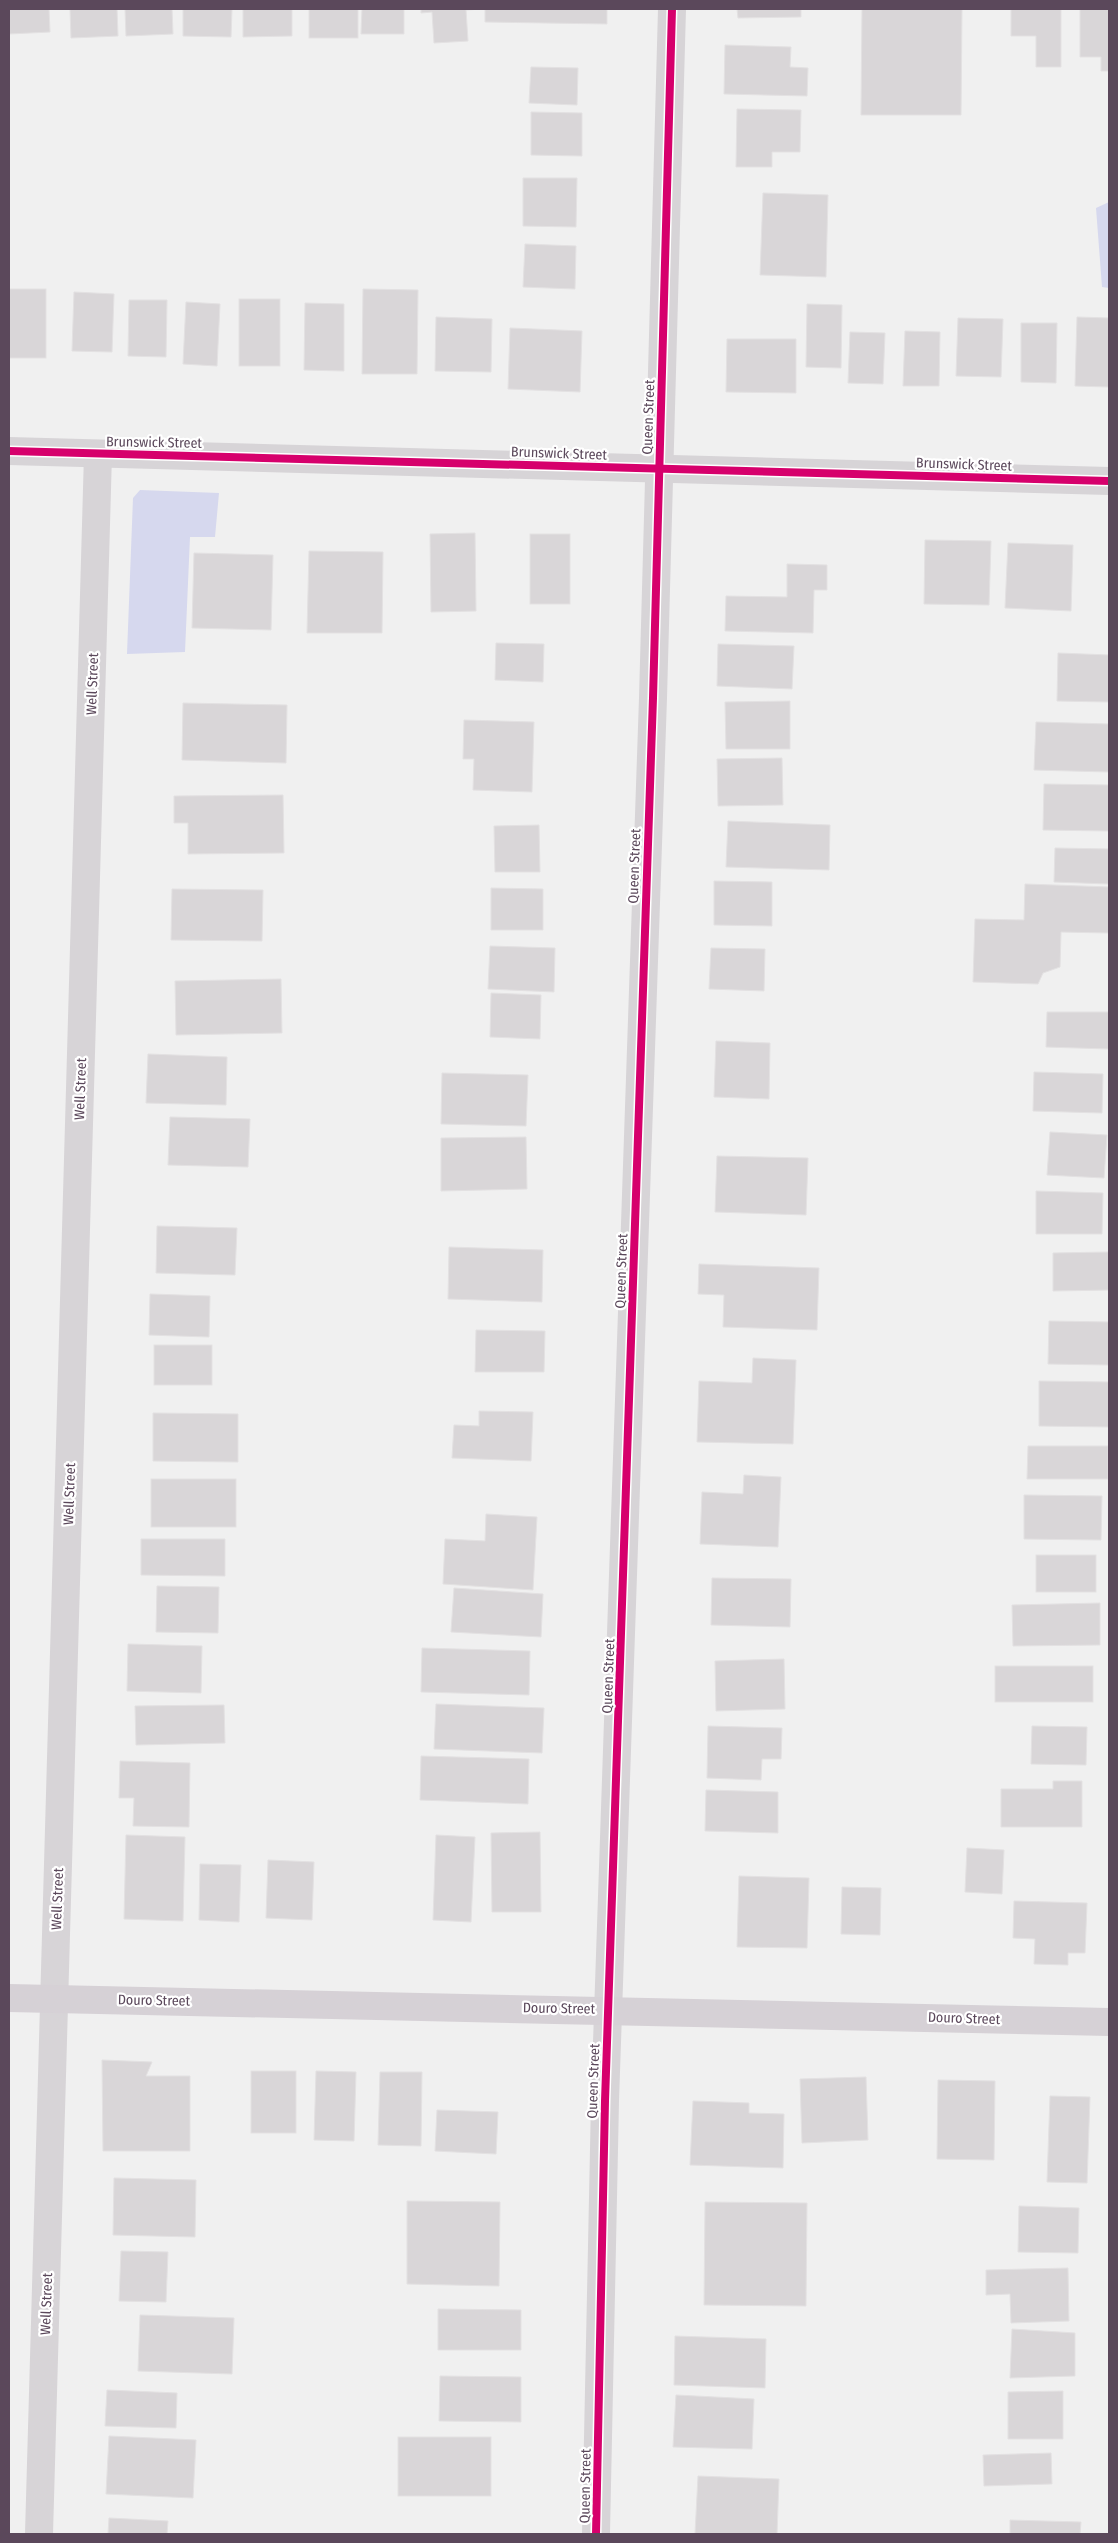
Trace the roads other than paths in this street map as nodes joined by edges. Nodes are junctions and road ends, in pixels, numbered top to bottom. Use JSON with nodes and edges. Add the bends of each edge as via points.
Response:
{"nodes":[{"id":1,"x":672,"y":9,"type":"edge"},
{"id":2,"x":9,"y":451,"type":"edge"},
{"id":3,"x":98,"y":454,"type":"junction"},
{"id":4,"x":658,"y":468,"type":"junction"},
{"id":5,"x":1109,"y":481,"type":"edge"},
{"id":6,"x":9,"y":1998,"type":"edge"},
{"id":7,"x":55,"y":1998,"type":"junction"},
{"id":8,"x":608,"y":2009,"type":"junction"},
{"id":9,"x":1109,"y":2022,"type":"edge"},
{"id":10,"x":39,"y":2534,"type":"edge"},
{"id":11,"x":596,"y":2534,"type":"edge"}],
"edges":[{"from":1,"to":4,"type":"street","name":"Queen Street"},
{"from":2,"to":3,"type":"street","name":"Brunswick Street"},
{"from":3,"to":4,"type":"street","name":"Brunswick Street"},
{"from":3,"to":7,"type":"street","name":"Well Street"},
{"from":4,"to":5,"type":"street","name":"Brunswick Street"},
{"from":4,"to":8,"type":"street","name":"Queen Street"},
{"from":6,"to":7,"type":"street","name":"Douro Street"},
{"from":7,"to":8,"type":"street","name":"Douro Street"},
{"from":7,"to":10,"type":"street","name":"Well Street"},
{"from":8,"to":9,"type":"street","name":"Douro Street"},
{"from":8,"to":11,"type":"street","name":"Queen Street"}]}
